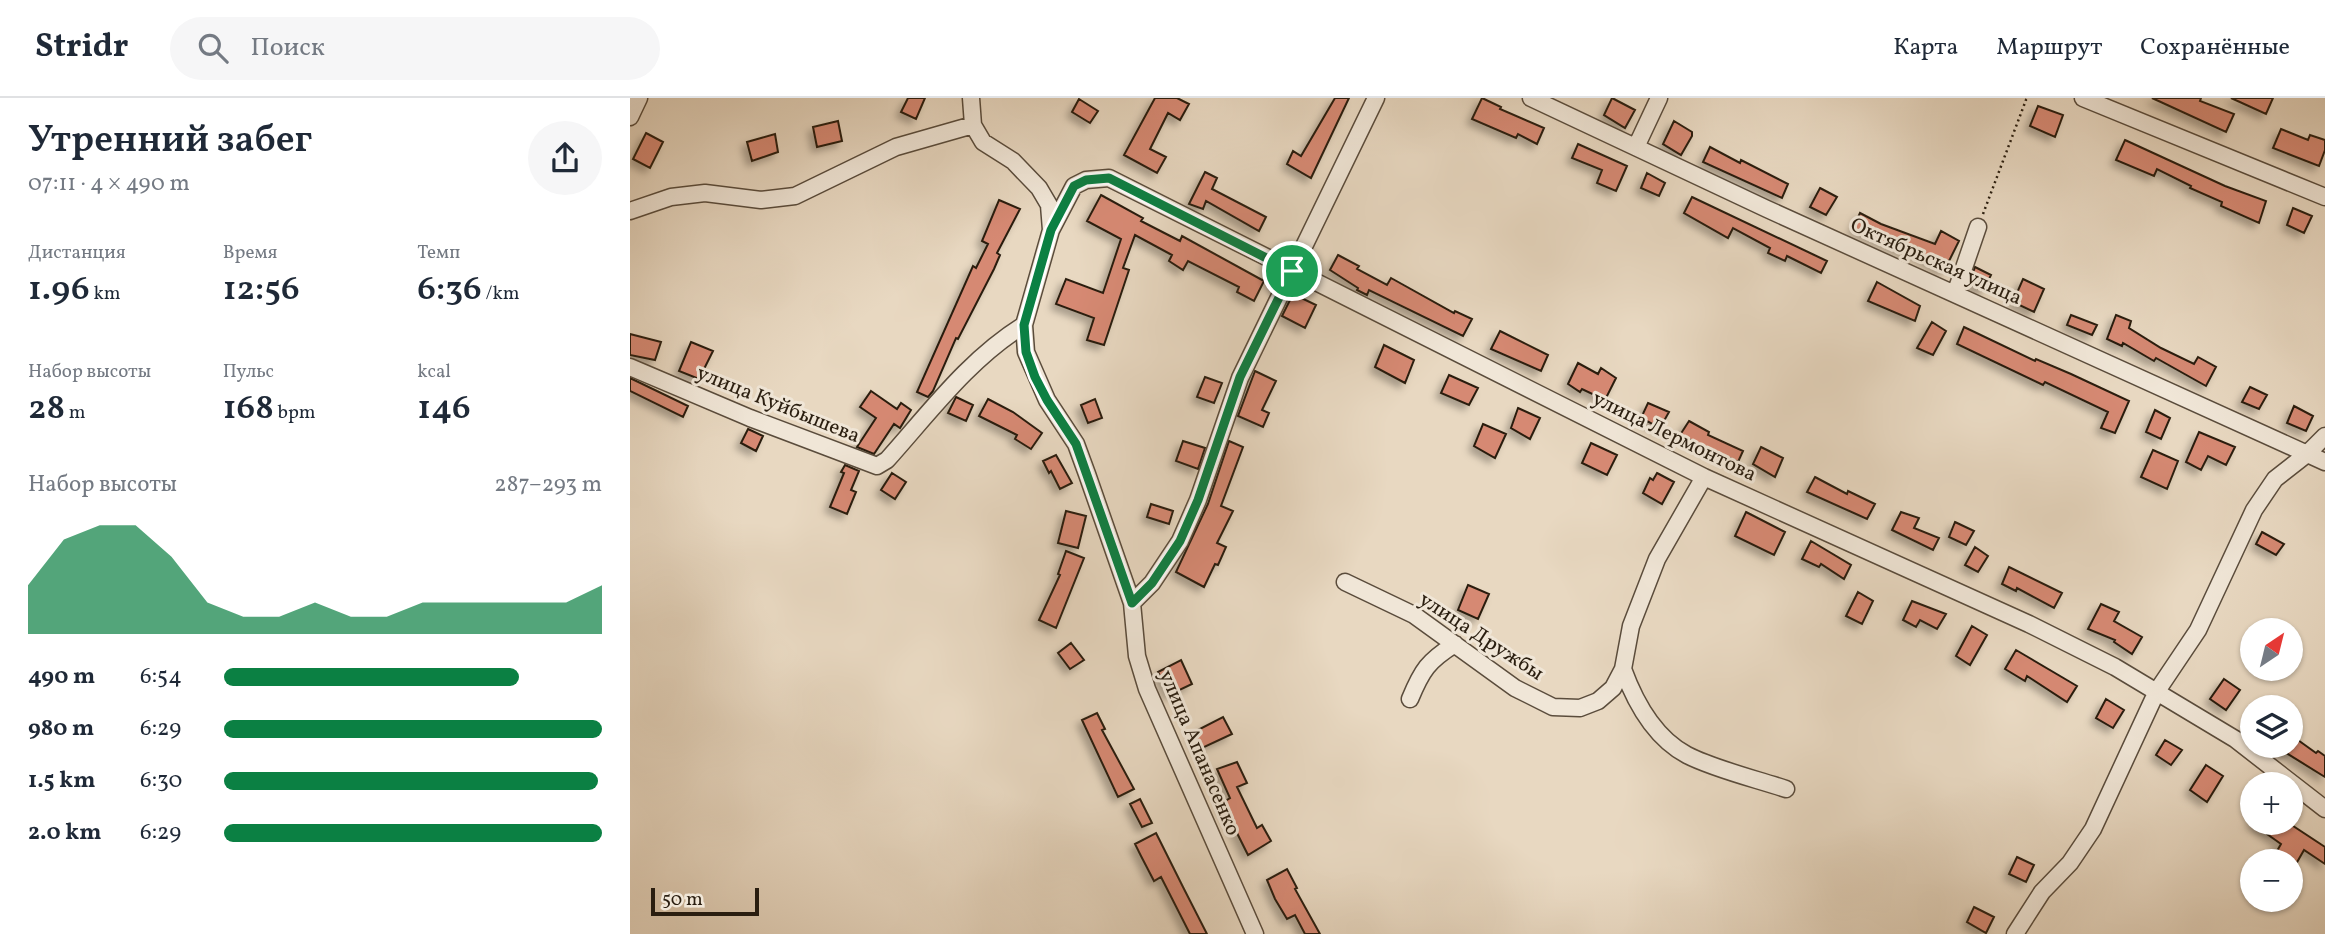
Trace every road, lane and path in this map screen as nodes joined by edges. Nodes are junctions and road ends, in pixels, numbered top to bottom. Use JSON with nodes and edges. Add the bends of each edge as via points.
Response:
{"nodes":[{"id":1,"x":639,"y":98,"type":"edge"},
{"id":2,"x":971,"y":98,"type":"edge"},
{"id":3,"x":1376,"y":98,"type":"edge"},
{"id":4,"x":1531,"y":98,"type":"edge"},
{"id":5,"x":1659,"y":98,"type":"edge"},
{"id":6,"x":2022,"y":98,"type":"edge"},
{"id":7,"x":2083,"y":98,"type":"edge"},
{"id":8,"x":630,"y":117,"type":"edge"},
{"id":9,"x":973,"y":125,"type":"junction"},
{"id":10,"x":1636,"y":147,"type":"junction"},
{"id":11,"x":2325,"y":197,"type":"edge"},
{"id":12,"x":630,"y":211,"type":"edge"},
{"id":13,"x":1978,"y":227,"type":"joint"},
{"id":14,"x":1051,"y":230,"type":"junction"},
{"id":15,"x":1292,"y":271,"type":"junction"},
{"id":16,"x":1955,"y":294,"type":"junction"},
{"id":17,"x":1024,"y":325,"type":"junction"},
{"id":18,"x":630,"y":367,"type":"edge"},
{"id":19,"x":2325,"y":436,"type":"edge"},
{"id":20,"x":2307,"y":454,"type":"junction"},
{"id":21,"x":2325,"y":462,"type":"edge"},
{"id":22,"x":1704,"y":477,"type":"junction"},
{"id":23,"x":1345,"y":582,"type":"dead end"},
{"id":24,"x":1132,"y":603,"type":"junction"},
{"id":25,"x":1455,"y":644,"type":"junction"},
{"id":26,"x":1623,"y":669,"type":"junction"},
{"id":27,"x":2157,"y":691,"type":"junction"},
{"id":28,"x":1410,"y":699,"type":"dead end"},
{"id":29,"x":1786,"y":789,"type":"dead end"},
{"id":30,"x":2325,"y":809,"type":"edge"},
{"id":31,"x":1255,"y":934,"type":"edge"},
{"id":32,"x":2015,"y":934,"type":"edge"}],
"edges":[{"from":1,"to":8,"type":"street"},
{"from":2,"to":9,"type":"street"},
{"from":3,"to":15,"type":"street"},
{"from":4,"to":10,"type":"street","name":"Октябрьская улица"},
{"from":5,"to":10,"type":"street"},
{"from":6,"to":13,"type":"path","via":[[2026,100]]},
{"from":7,"to":11,"type":"street"},
{"from":9,"to":12,"type":"street","via":[[896,147],[795,196],[761,200],[705,193],[671,197]]},
{"from":9,"to":14,"type":"street","via":[[983,142],[1013,161],[1039,188],[1049,205]]},
{"from":10,"to":16,"type":"street","name":"Октябрьская улица"},
{"from":13,"to":16,"type":"street"},
{"from":14,"to":15,"type":"street","name":"улица Лермонтова","via":[[1074,186],[1109,178]]},
{"from":14,"to":17,"type":"street","name":"улица Апанасенко"},
{"from":15,"to":22,"type":"street","name":"улица Лермонтова"},
{"from":15,"to":24,"type":"street","via":[[1240,377],[1180,541],[1152,583]]},
{"from":16,"to":20,"type":"street","name":"Октябрьская улица"},
{"from":17,"to":18,"type":"street","name":"улица Куйбышева","via":[[978,359],[877,466]]},
{"from":17,"to":24,"type":"street","name":"улица Апанасенко","via":[[1026,352],[1035,377],[1076,444]]},
{"from":19,"to":20,"type":"street"},
{"from":20,"to":21,"type":"street","name":"Октябрьская улица"},
{"from":20,"to":27,"type":"street","via":[[2275,479],[2255,510],[2198,629]]},
{"from":22,"to":26,"type":"street","name":"улица Дружбы","via":[[1657,559],[1631,625]]},
{"from":22,"to":27,"type":"street","name":"улица Лермонтова","via":[[2029,624]]},
{"from":23,"to":25,"type":"street","name":"улица Дружбы","via":[[1414,615]]},
{"from":24,"to":31,"type":"street","name":"улица Апанасенко","via":[[1137,656],[1147,689]]},
{"from":25,"to":26,"type":"street","name":"улица Дружбы","via":[[1515,688],[1553,707],[1580,708],[1598,701],[1614,688]]},
{"from":25,"to":28,"type":"street","via":[[1421,673]]},
{"from":26,"to":29,"type":"street","via":[[1647,718],[1672,745],[1688,755]]},
{"from":27,"to":30,"type":"street","name":"улица Лермонтова","via":[[2235,740]]},
{"from":27,"to":32,"type":"street","via":[[2093,829]]}]}
